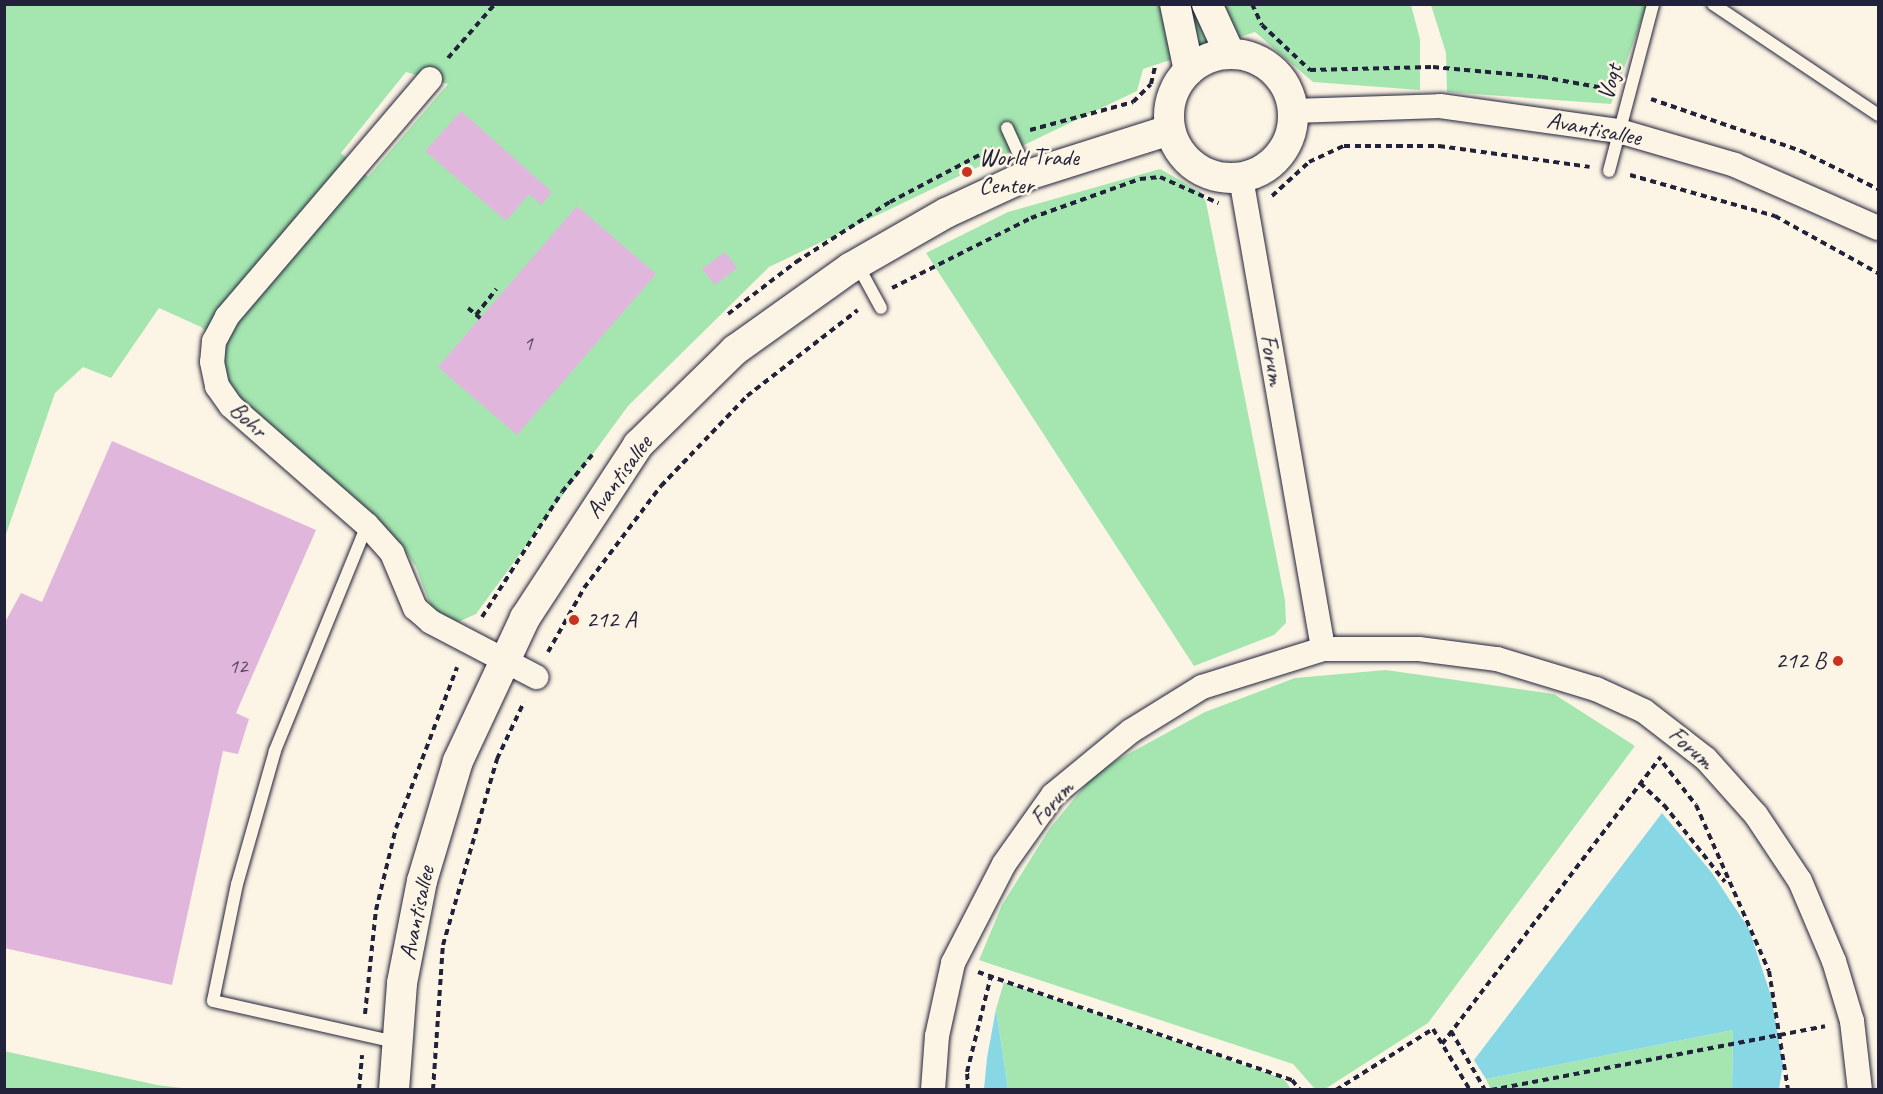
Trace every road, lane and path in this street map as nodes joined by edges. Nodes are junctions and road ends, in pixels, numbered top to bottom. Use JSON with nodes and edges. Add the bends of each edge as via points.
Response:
{"nodes":[{"id":1,"x":495,"y":4,"type":"edge"},
{"id":2,"x":1175,"y":4,"type":"edge"},
{"id":3,"x":1207,"y":4,"type":"edge"},
{"id":4,"x":1653,"y":4,"type":"edge"},
{"id":5,"x":1713,"y":4,"type":"edge"},
{"id":6,"x":1155,"y":53,"type":"dead end"},
{"id":7,"x":1230,"y":54,"type":"junction"},
{"id":8,"x":1189,"y":70,"type":"junction"},
{"id":9,"x":430,"y":79,"type":"joint"},
{"id":10,"x":1293,"y":111,"type":"junction"},
{"id":11,"x":1878,"y":115,"type":"edge"},
{"id":12,"x":1170,"y":130,"type":"junction"},
{"id":13,"x":1619,"y":131,"type":"junction"},
{"id":14,"x":1009,"y":133,"type":"junction"},
{"id":15,"x":1610,"y":171,"type":"junction"},
{"id":16,"x":1028,"y":176,"type":"junction"},
{"id":17,"x":1243,"y":192,"type":"junction"},
{"id":18,"x":1878,"y":228,"type":"edge"},
{"id":19,"x":857,"y":264,"type":"junction"},
{"id":20,"x":1878,"y":273,"type":"edge"},
{"id":21,"x":496,"y":289,"type":"dead end"},
{"id":22,"x":878,"y":303,"type":"junction"},
{"id":23,"x":468,"y":308,"type":"dead end"},
{"id":24,"x":723,"y":319,"type":"dead end"},
{"id":25,"x":597,"y":448,"type":"dead end"},
{"id":26,"x":367,"y":525,"type":"junction"},
{"id":27,"x":470,"y":643,"type":"junction"},
{"id":28,"x":1323,"y":649,"type":"junction"},
{"id":29,"x":501,"y":662,"type":"junction"},
{"id":30,"x":536,"y":677,"type":"junction"},
{"id":31,"x":1686,"y":740,"type":"junction"},
{"id":32,"x":1659,"y":758,"type":"junction"},
{"id":33,"x":1640,"y":783,"type":"junction"},
{"id":34,"x":1730,"y":887,"type":"junction"},
{"id":35,"x":953,"y":963,"type":"junction"},
{"id":36,"x":990,"y":976,"type":"junction"},
{"id":37,"x":1852,"y":1021,"type":"junction"},
{"id":38,"x":1451,"y":1031,"type":"junction"},
{"id":39,"x":363,"y":1035,"type":"junction"},
{"id":40,"x":1782,"y":1035,"type":"junction"},
{"id":41,"x":395,"y":1042,"type":"junction"},
{"id":42,"x":1442,"y":1044,"type":"junction"},
{"id":43,"x":359,"y":1089,"type":"edge"},
{"id":44,"x":394,"y":1089,"type":"edge"},
{"id":45,"x":433,"y":1089,"type":"edge"},
{"id":46,"x":933,"y":1089,"type":"edge"},
{"id":47,"x":968,"y":1089,"type":"edge"},
{"id":48,"x":1299,"y":1089,"type":"edge"},
{"id":49,"x":1336,"y":1089,"type":"edge"},
{"id":50,"x":1470,"y":1089,"type":"edge"},
{"id":51,"x":1485,"y":1089,"type":"edge"},
{"id":52,"x":1491,"y":1089,"type":"edge"},
{"id":53,"x":1788,"y":1089,"type":"edge"},
{"id":54,"x":1860,"y":1089,"type":"edge"}],
"edges":[{"from":1,"to":9,"type":"path"},
{"from":2,"to":8,"type":"street"},
{"from":3,"to":7,"type":"street"},
{"from":4,"to":13,"type":"lane","name":"Vogt"},
{"from":5,"to":11,"type":"lane"},
{"from":6,"to":14,"type":"path","via":[[1151,84],[1133,102]]},
{"from":7,"to":8,"type":"street","via":[[1212,57]]},
{"from":7,"to":10,"type":"street","via":[[1265,62],[1288,91]]},
{"from":8,"to":12,"type":"street","via":[[1170,105]]},
{"from":9,"to":26,"type":"street","name":"Bohr","via":[[227,317],[214,341],[212,362],[218,386],[231,406]]},
{"from":10,"to":13,"type":"street","name":"Avantisallee","via":[[1440,106]]},
{"from":10,"to":17,"type":"street","via":[[1290,135],[1278,157],[1258,172]]},
{"from":12,"to":16,"type":"street","name":"Avantisallee"},
{"from":12,"to":17,"type":"street","via":[[1178,149],[1200,170]]},
{"from":13,"to":15,"type":"lane","name":"Vogt"},
{"from":13,"to":18,"type":"street","name":"Avantisallee","via":[[1735,165]]},
{"from":14,"to":16,"type":"lane"},
{"from":14,"to":24,"type":"path","via":[[796,262]]},
{"from":15,"to":17,"type":"path","via":[[1529,155],[1439,146],[1344,146],[1309,162],[1289,185],[1265,200]]},
{"from":15,"to":20,"type":"path","via":[[1775,216]]},
{"from":16,"to":19,"type":"street","name":"Avantisallee","via":[[946,213]]},
{"from":17,"to":22,"type":"path","via":[[1216,203],[1160,177],[1140,179],[1031,218]]},
{"from":17,"to":28,"type":"street","name":"Forum"},
{"from":19,"to":22,"type":"lane"},
{"from":19,"to":29,"type":"street","name":"Avantisallee","via":[[735,350],[638,445],[573,541]]},
{"from":21,"to":23,"type":"path","via":[[478,317]]},
{"from":22,"to":30,"type":"path","via":[[747,396],[661,486],[584,588]]},
{"from":25,"to":27,"type":"path","via":[[491,597]]},
{"from":26,"to":27,"type":"street","name":"Bohr","via":[[392,553],[415,608]]},
{"from":26,"to":39,"type":"lane","via":[[275,752],[237,884],[213,1001]]},
{"from":27,"to":29,"type":"street","name":"Bohr"},
{"from":27,"to":39,"type":"path","via":[[424,746],[396,828],[376,910]]},
{"from":28,"to":31,"type":"street","name":"Forum","via":[[1419,649],[1497,659],[1596,689],[1644,711]]},
{"from":28,"to":35,"type":"street","name":"Forum","via":[[1202,687],[1131,731],[1053,795],[1004,864]]},
{"from":29,"to":30,"type":"street","name":"Bohr"},
{"from":29,"to":41,"type":"street","name":"Avantisallee","via":[[443,804],[422,881]]},
{"from":30,"to":45,"type":"path","via":[[497,759],[444,945]]},
{"from":31,"to":32,"type":"path"},
{"from":31,"to":37,"type":"street","name":"Forum","via":[[1756,814],[1800,881],[1834,961]]},
{"from":32,"to":33,"type":"path"},
{"from":32,"to":34,"type":"path","via":[[1696,805]]},
{"from":33,"to":34,"type":"path","via":[[1664,805]]},
{"from":33,"to":38,"type":"path"},
{"from":34,"to":40,"type":"path","via":[[1769,972]]},
{"from":35,"to":36,"type":"path"},
{"from":35,"to":46,"type":"street","name":"Forum","via":[[937,1036]]},
{"from":36,"to":47,"type":"path","via":[[967,1072]]},
{"from":36,"to":48,"type":"path","via":[[1292,1080]]},
{"from":37,"to":40,"type":"path"},
{"from":37,"to":54,"type":"street","name":"Forum"},
{"from":38,"to":42,"type":"path"},
{"from":38,"to":51,"type":"path"},
{"from":39,"to":41,"type":"lane"},
{"from":39,"to":43,"type":"path"},
{"from":40,"to":52,"type":"path"},
{"from":40,"to":53,"type":"path"},
{"from":41,"to":44,"type":"street","name":"Avantisallee"},
{"from":42,"to":49,"type":"path","via":[[1433,1029]]},
{"from":42,"to":50,"type":"path"}]}
